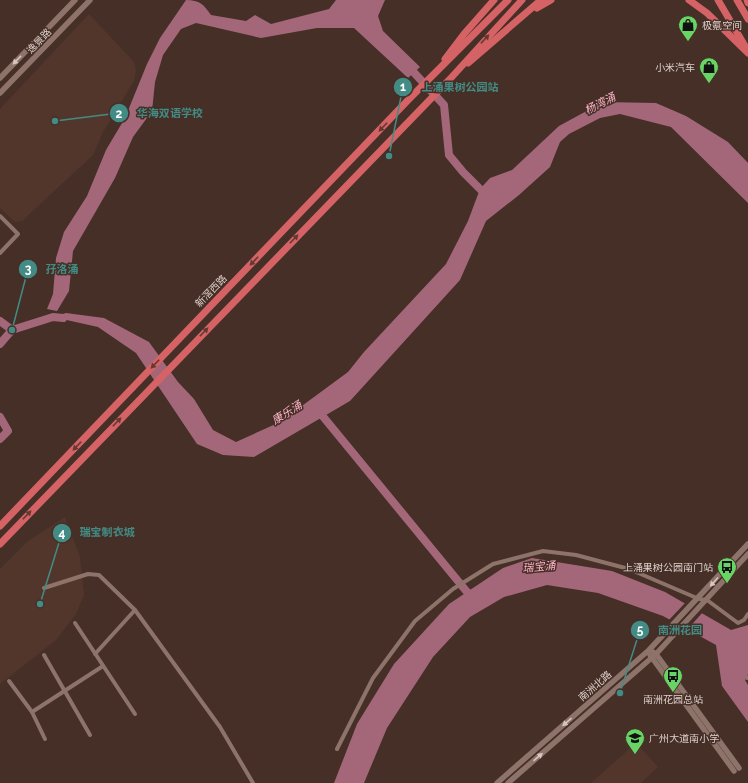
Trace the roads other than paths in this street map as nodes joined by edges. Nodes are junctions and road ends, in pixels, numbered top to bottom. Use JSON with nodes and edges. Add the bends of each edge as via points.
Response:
{"nodes":[{"id":1,"x":68,"y":0,"type":"edge"},
{"id":2,"x":75,"y":0,"type":"edge"},
{"id":3,"x":90,"y":0,"type":"edge"},
{"id":4,"x":494,"y":0,"type":"edge"},
{"id":5,"x":508,"y":0,"type":"edge"},
{"id":6,"x":522,"y":0,"type":"edge"},
{"id":7,"x":541,"y":0,"type":"edge"},
{"id":8,"x":544,"y":0,"type":"edge"},
{"id":9,"x":551,"y":0,"type":"edge"},
{"id":10,"x":689,"y":0,"type":"edge"},
{"id":11,"x":718,"y":0,"type":"edge"},
{"id":12,"x":737,"y":0,"type":"edge"},
{"id":13,"x":747,"y":0,"type":"edge"},
{"id":14,"x":748,"y":3,"type":"edge"},
{"id":15,"x":64,"y":12,"type":"junction"},
{"id":16,"x":748,"y":19,"type":"edge"},
{"id":17,"x":71,"y":20,"type":"junction"},
{"id":18,"x":516,"y":22,"type":"junction"},
{"id":19,"x":748,"y":52,"type":"edge"},
{"id":20,"x":438,"y":71,"type":"junction"},
{"id":21,"x":0,"y":78,"type":"edge"},
{"id":22,"x":450,"y":79,"type":"junction"},
{"id":23,"x":0,"y":94,"type":"edge"},
{"id":24,"x":0,"y":216,"type":"edge"},
{"id":25,"x":0,"y":253,"type":"edge"},
{"id":26,"x":0,"y":526,"type":"edge"},
{"id":27,"x":0,"y":544,"type":"edge"},
{"id":28,"x":748,"y":544,"type":"edge"},
{"id":29,"x":748,"y":554,"type":"edge"},
{"id":30,"x":44,"y":588,"type":"dead end"},
{"id":31,"x":707,"y":600,"type":"junction"},
{"id":32,"x":697,"y":601,"type":"junction"},
{"id":33,"x":135,"y":610,"type":"junction"},
{"id":34,"x":748,"y":614,"type":"edge"},
{"id":35,"x":75,"y":623,"type":"dead end"},
{"id":36,"x":649,"y":650,"type":"junction"},
{"id":37,"x":95,"y":654,"type":"junction"},
{"id":38,"x":44,"y":655,"type":"dead end"},
{"id":39,"x":654,"y":656,"type":"junction"},
{"id":40,"x":103,"y":666,"type":"junction"},
{"id":41,"x":10,"y":681,"type":"dead end"},
{"id":42,"x":65,"y":690,"type":"junction"},
{"id":43,"x":32,"y":712,"type":"junction"},
{"id":44,"x":135,"y":714,"type":"dead end"},
{"id":45,"x":90,"y":735,"type":"dead end"},
{"id":46,"x":45,"y":739,"type":"dead end"},
{"id":47,"x":338,"y":749,"type":"dead end"},
{"id":48,"x":736,"y":770,"type":"dead end"},
{"id":49,"x":254,"y":783,"type":"edge"},
{"id":50,"x":497,"y":783,"type":"edge"},
{"id":51,"x":508,"y":783,"type":"edge"}],
"edges":[{"from":1,"to":15,"type":"main road"},
{"from":2,"to":15,"type":"main road","name":"逸景路"},
{"from":3,"to":17,"type":"main road","name":"逸景路"},
{"from":4,"to":20,"type":"highway","via":[[452,48]]},
{"from":5,"to":20,"type":"highway"},
{"from":22,"to":6,"type":"highway","one_way":true},
{"from":7,"to":18,"type":"highway"},
{"from":8,"to":18,"type":"highway"},
{"from":9,"to":18,"type":"highway"},
{"from":10,"to":19,"type":"highway"},
{"from":11,"to":19,"type":"highway"},
{"from":12,"to":16,"type":"highway"},
{"from":13,"to":14,"type":"highway"},
{"from":15,"to":17,"type":"main road"},
{"from":15,"to":21,"type":"main road","name":"逸景路","one_way":true},
{"from":17,"to":23,"type":"main road","name":"逸景路"},
{"from":18,"to":22,"type":"highway"},
{"from":20,"to":26,"type":"highway","name":"新滘西路","one_way":true},
{"from":27,"to":22,"type":"highway","one_way":true},
{"from":24,"to":25,"type":"street","via":[[18,234]]},
{"from":28,"to":32,"type":"main road","name":"南洲北路","one_way":true},
{"from":29,"to":31,"type":"main road","name":"南洲北路"},
{"from":30,"to":33,"type":"street","via":[[88,574],[99,575]]},
{"from":31,"to":32,"type":"street"},
{"from":31,"to":34,"type":"street","via":[[738,623]]},
{"from":31,"to":39,"type":"main road","name":"南洲北路"},
{"from":32,"to":36,"type":"main road","name":"南洲北路"},
{"from":32,"to":47,"type":"street","via":[[629,569],[576,555],[543,552],[493,564],[453,589],[415,621],[373,678]]},
{"from":33,"to":37,"type":"street"},
{"from":33,"to":49,"type":"street","via":[[220,727]]},
{"from":35,"to":37,"type":"street"},
{"from":36,"to":39,"type":"main road"},
{"from":36,"to":50,"type":"main road","name":"南洲北路","one_way":true},
{"from":37,"to":40,"type":"street"},
{"from":38,"to":42,"type":"street"},
{"from":39,"to":48,"type":"main road"},
{"from":51,"to":39,"type":"main road","name":"南洲北路","one_way":true},
{"from":40,"to":42,"type":"street"},
{"from":40,"to":44,"type":"street"},
{"from":41,"to":43,"type":"street"},
{"from":42,"to":43,"type":"street"},
{"from":42,"to":45,"type":"street"},
{"from":43,"to":46,"type":"street"}]}
